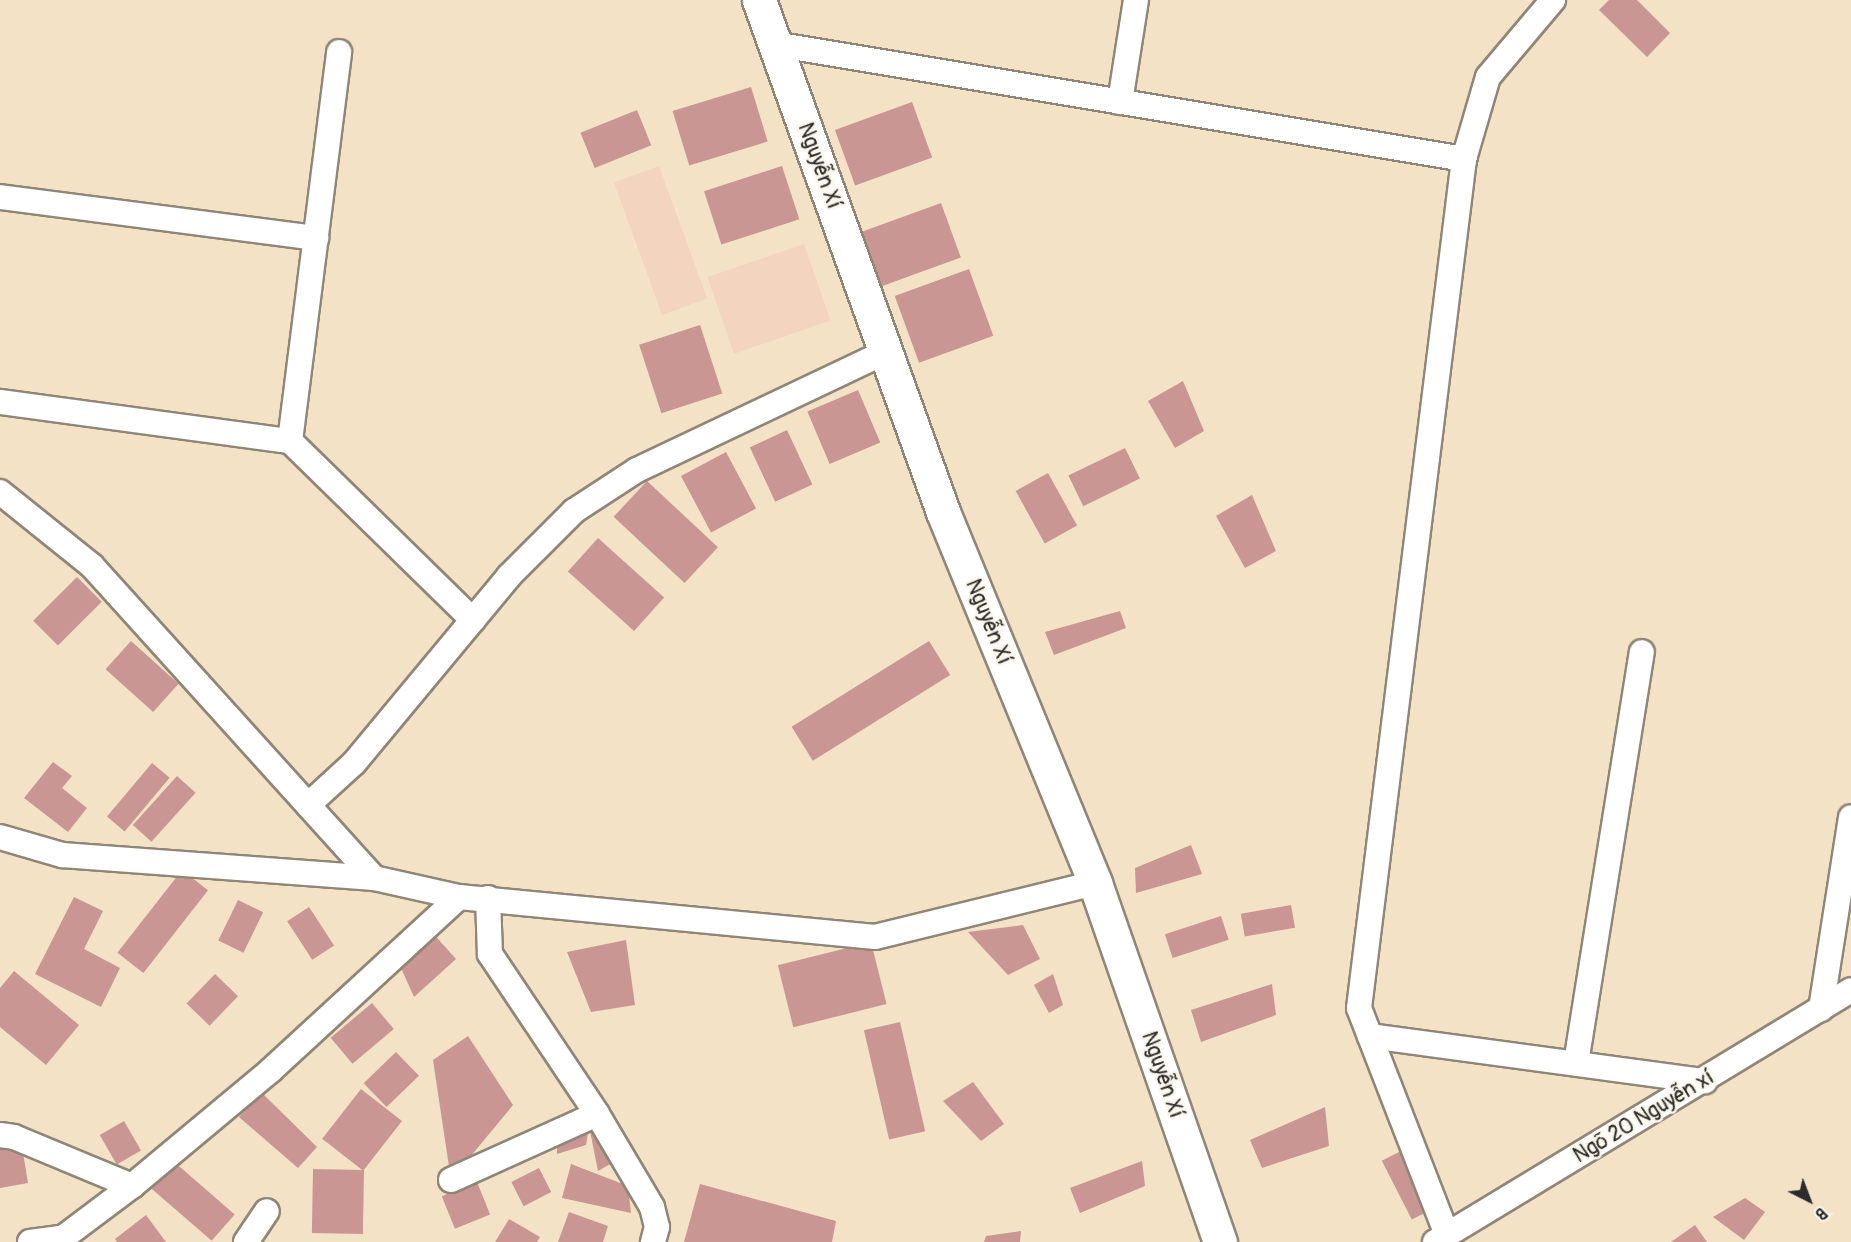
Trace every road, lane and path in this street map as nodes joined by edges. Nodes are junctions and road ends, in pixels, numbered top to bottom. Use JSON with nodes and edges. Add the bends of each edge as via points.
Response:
{"nodes":[{"id":1,"x":759,"y":0,"type":"edge"},
{"id":2,"x":1136,"y":0,"type":"edge"},
{"id":3,"x":1552,"y":0,"type":"edge"},
{"id":4,"x":774,"y":44,"type":"junction"},
{"id":5,"x":339,"y":52,"type":"dead end"},
{"id":6,"x":1120,"y":102,"type":"junction"},
{"id":7,"x":1464,"y":159,"type":"junction"},
{"id":8,"x":0,"y":197,"type":"edge"},
{"id":9,"x":316,"y":238,"type":"junction"},
{"id":10,"x":886,"y":352,"type":"junction"},
{"id":11,"x":0,"y":402,"type":"edge"},
{"id":12,"x":290,"y":441,"type":"junction"},
{"id":13,"x":0,"y":492,"type":"edge"},
{"id":14,"x":473,"y":620,"type":"junction"},
{"id":15,"x":1642,"y":652,"type":"dead end"},
{"id":16,"x":308,"y":805,"type":"junction"},
{"id":17,"x":1851,"y":817,"type":"edge"},
{"id":18,"x":0,"y":837,"type":"edge"},
{"id":19,"x":374,"y":878,"type":"junction"},
{"id":20,"x":1095,"y":883,"type":"junction"},
{"id":21,"x":459,"y":897,"type":"junction"},
{"id":22,"x":488,"y":898,"type":"junction"},
{"id":23,"x":1851,"y":990,"type":"edge"},
{"id":24,"x":1821,"y":1010,"type":"junction"},
{"id":25,"x":1370,"y":1036,"type":"junction"},
{"id":26,"x":1576,"y":1064,"type":"junction"},
{"id":27,"x":1705,"y":1081,"type":"junction"},
{"id":28,"x":597,"y":1114,"type":"junction"},
{"id":29,"x":0,"y":1135,"type":"edge"},
{"id":30,"x":451,"y":1180,"type":"dead end"},
{"id":31,"x":132,"y":1186,"type":"junction"},
{"id":32,"x":267,"y":1211,"type":"dead end"},
{"id":33,"x":65,"y":1239,"type":"edge"},
{"id":34,"x":1441,"y":1239,"type":"edge"},
{"id":35,"x":30,"y":1242,"type":"edge"},
{"id":36,"x":246,"y":1242,"type":"edge"},
{"id":37,"x":653,"y":1242,"type":"edge"},
{"id":38,"x":1220,"y":1242,"type":"edge"}],
"edges":[{"from":1,"to":4,"type":"street","name":"Nguyễn Xí"},
{"from":2,"to":6,"type":"street"},
{"from":3,"to":7,"type":"street","via":[[1488,77]]},
{"from":4,"to":6,"type":"street"},
{"from":4,"to":10,"type":"street","name":"Nguyễn Xí"},
{"from":5,"to":9,"type":"street"},
{"from":6,"to":7,"type":"street"},
{"from":7,"to":25,"type":"street","via":[[1359,1008]]},
{"from":8,"to":9,"type":"street"},
{"from":9,"to":12,"type":"street"},
{"from":10,"to":14,"type":"street","via":[[637,470],[574,511],[509,576]]},
{"from":10,"to":20,"type":"street","name":"Nguyễn Xí","via":[[943,512]]},
{"from":11,"to":12,"type":"street"},
{"from":12,"to":14,"type":"street"},
{"from":13,"to":16,"type":"street","via":[[92,566]]},
{"from":14,"to":16,"type":"street","via":[[354,763]]},
{"from":15,"to":26,"type":"street"},
{"from":16,"to":19,"type":"street"},
{"from":17,"to":24,"type":"street"},
{"from":18,"to":19,"type":"street","via":[[62,855]]},
{"from":19,"to":21,"type":"street"},
{"from":20,"to":22,"type":"street","via":[[875,937]]},
{"from":20,"to":38,"type":"street","name":"Nguyễn Xí"},
{"from":21,"to":22,"type":"street"},
{"from":21,"to":31,"type":"street","via":[[271,1070]]},
{"from":22,"to":28,"type":"street","via":[[490,954]]},
{"from":23,"to":24,"type":"street","name":"Ngõ 20 Nguyễn xí"},
{"from":24,"to":27,"type":"street","name":"Ngõ 20 Nguyễn xí"},
{"from":25,"to":26,"type":"street"},
{"from":25,"to":34,"type":"street"},
{"from":26,"to":27,"type":"street"},
{"from":27,"to":34,"type":"street","name":"Ngõ 20 Nguyễn xí"},
{"from":28,"to":30,"type":"street"},
{"from":28,"to":37,"type":"street","via":[[652,1207],[657,1227]]},
{"from":29,"to":31,"type":"street","via":[[14,1137]]},
{"from":31,"to":33,"type":"street"},
{"from":32,"to":36,"type":"street"},
{"from":33,"to":35,"type":"street"}]}
